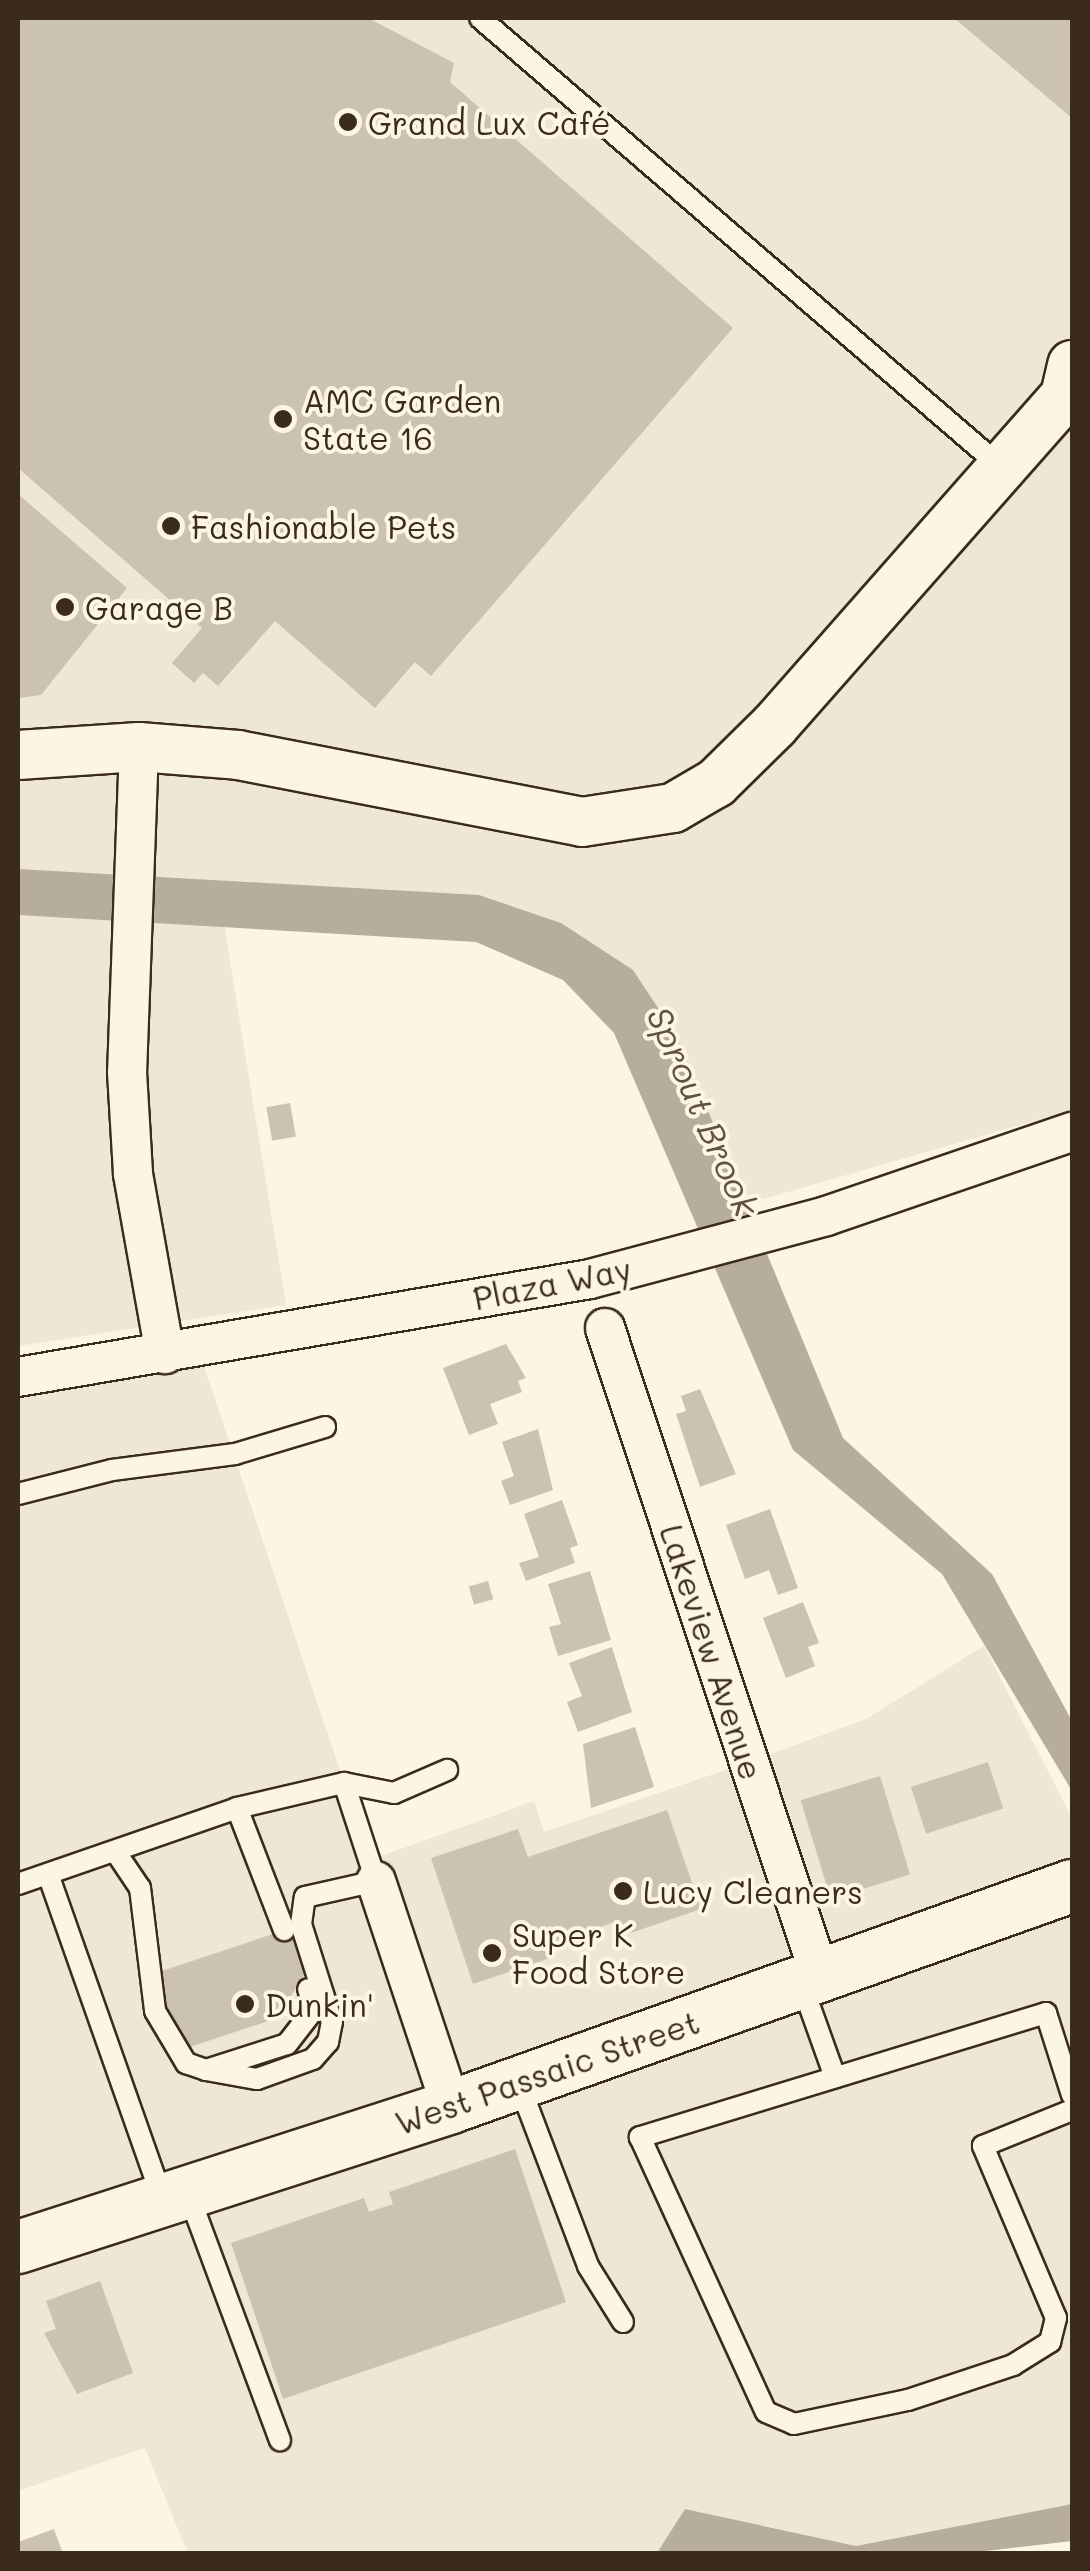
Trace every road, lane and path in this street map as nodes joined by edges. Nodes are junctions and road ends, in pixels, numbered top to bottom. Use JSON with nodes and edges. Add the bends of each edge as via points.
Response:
{"nodes":[{"id":1,"x":480,"y":18,"type":"edge"},
{"id":2,"x":1070,"y":386,"type":"edge"},
{"id":3,"x":1000,"y":466,"type":"junction"},
{"id":4,"x":140,"y":747,"type":"junction"},
{"id":5,"x":18,"y":755,"type":"edge"},
{"id":6,"x":1072,"y":1132,"type":"edge"},
{"id":7,"x":605,"y":1328,"type":"dead end"},
{"id":8,"x":165,"y":1354,"type":"junction"},
{"id":9,"x":18,"y":1377,"type":"edge"},
{"id":10,"x":325,"y":1426,"type":"dead end"},
{"id":11,"x":18,"y":1494,"type":"edge"},
{"id":12,"x":447,"y":1770,"type":"dead end"},
{"id":13,"x":344,"y":1783,"type":"junction"},
{"id":14,"x":237,"y":1808,"type":"junction"},
{"id":15,"x":115,"y":1850,"type":"junction"},
{"id":16,"x":48,"y":1874,"type":"junction"},
{"id":17,"x":376,"y":1880,"type":"junction"},
{"id":18,"x":18,"y":1884,"type":"edge"},
{"id":19,"x":1072,"y":1886,"type":"edge"},
{"id":20,"x":304,"y":1897,"type":"junction"},
{"id":21,"x":303,"y":1977,"type":"dead end"},
{"id":22,"x":810,"y":1980,"type":"junction"},
{"id":23,"x":206,"y":2070,"type":"junction"},
{"id":24,"x":835,"y":2078,"type":"junction"},
{"id":25,"x":518,"y":2082,"type":"junction"},
{"id":26,"x":1072,"y":2095,"type":"edge"},
{"id":27,"x":451,"y":2106,"type":"junction"},
{"id":28,"x":1072,"y":2110,"type":"edge"},
{"id":29,"x":175,"y":2196,"type":"junction"},
{"id":30,"x":18,"y":2247,"type":"edge"},
{"id":31,"x":623,"y":2322,"type":"dead end"},
{"id":32,"x":280,"y":2440,"type":"dead end"}],
"edges":[{"from":1,"to":3,"type":"lane"},
{"from":2,"to":3,"type":"street"},
{"from":3,"to":4,"type":"street","via":[[774,726],[716,782],[673,808],[582,822],[238,754]]},
{"from":4,"to":5,"type":"street"},
{"from":4,"to":8,"type":"street","via":[[132,1174]]},
{"from":6,"to":8,"type":"street","name":"Plaza Way","via":[[787,1226],[632,1268]]},
{"from":7,"to":22,"type":"street","name":"Lakeview Avenue"},
{"from":8,"to":9,"type":"street","name":"Plaza Way"},
{"from":10,"to":11,"type":"lane","via":[[235,1454],[112,1470]]},
{"from":12,"to":13,"type":"lane","via":[[394,1793]]},
{"from":13,"to":14,"type":"lane"},
{"from":13,"to":17,"type":"lane"},
{"from":14,"to":15,"type":"lane"},
{"from":14,"to":20,"type":"lane","via":[[282,1926]]},
{"from":15,"to":16,"type":"lane"},
{"from":15,"to":23,"type":"lane","via":[[140,1888],[149,1986],[162,2029],[186,2062]]},
{"from":16,"to":18,"type":"lane"},
{"from":16,"to":29,"type":"lane"},
{"from":17,"to":20,"type":"lane"},
{"from":17,"to":27,"type":"street"},
{"from":19,"to":22,"type":"main road","name":"West Passaic Street"},
{"from":20,"to":23,"type":"lane","via":[[301,1924],[332,2022],[328,2042],[313,2059],[257,2078]]},
{"from":21,"to":23,"type":"lane","via":[[315,2008],[300,2032],[287,2044]]},
{"from":22,"to":24,"type":"lane"},
{"from":22,"to":25,"type":"main road","name":"West Passaic Street"},
{"from":24,"to":26,"type":"lane","via":[[1046,2012]]},
{"from":24,"to":28,"type":"lane","via":[[640,2136],[766,2412],[794,2424],[946,2388],[1014,2365],[1050,2342],[1056,2318],[983,2146]]},
{"from":25,"to":27,"type":"main road","name":"West Passaic Street"},
{"from":25,"to":31,"type":"lane","via":[[588,2266]]},
{"from":27,"to":29,"type":"main road","name":"West Passaic Street"},
{"from":29,"to":30,"type":"main road","name":"West Passaic Street"},
{"from":29,"to":32,"type":"lane"}]}
